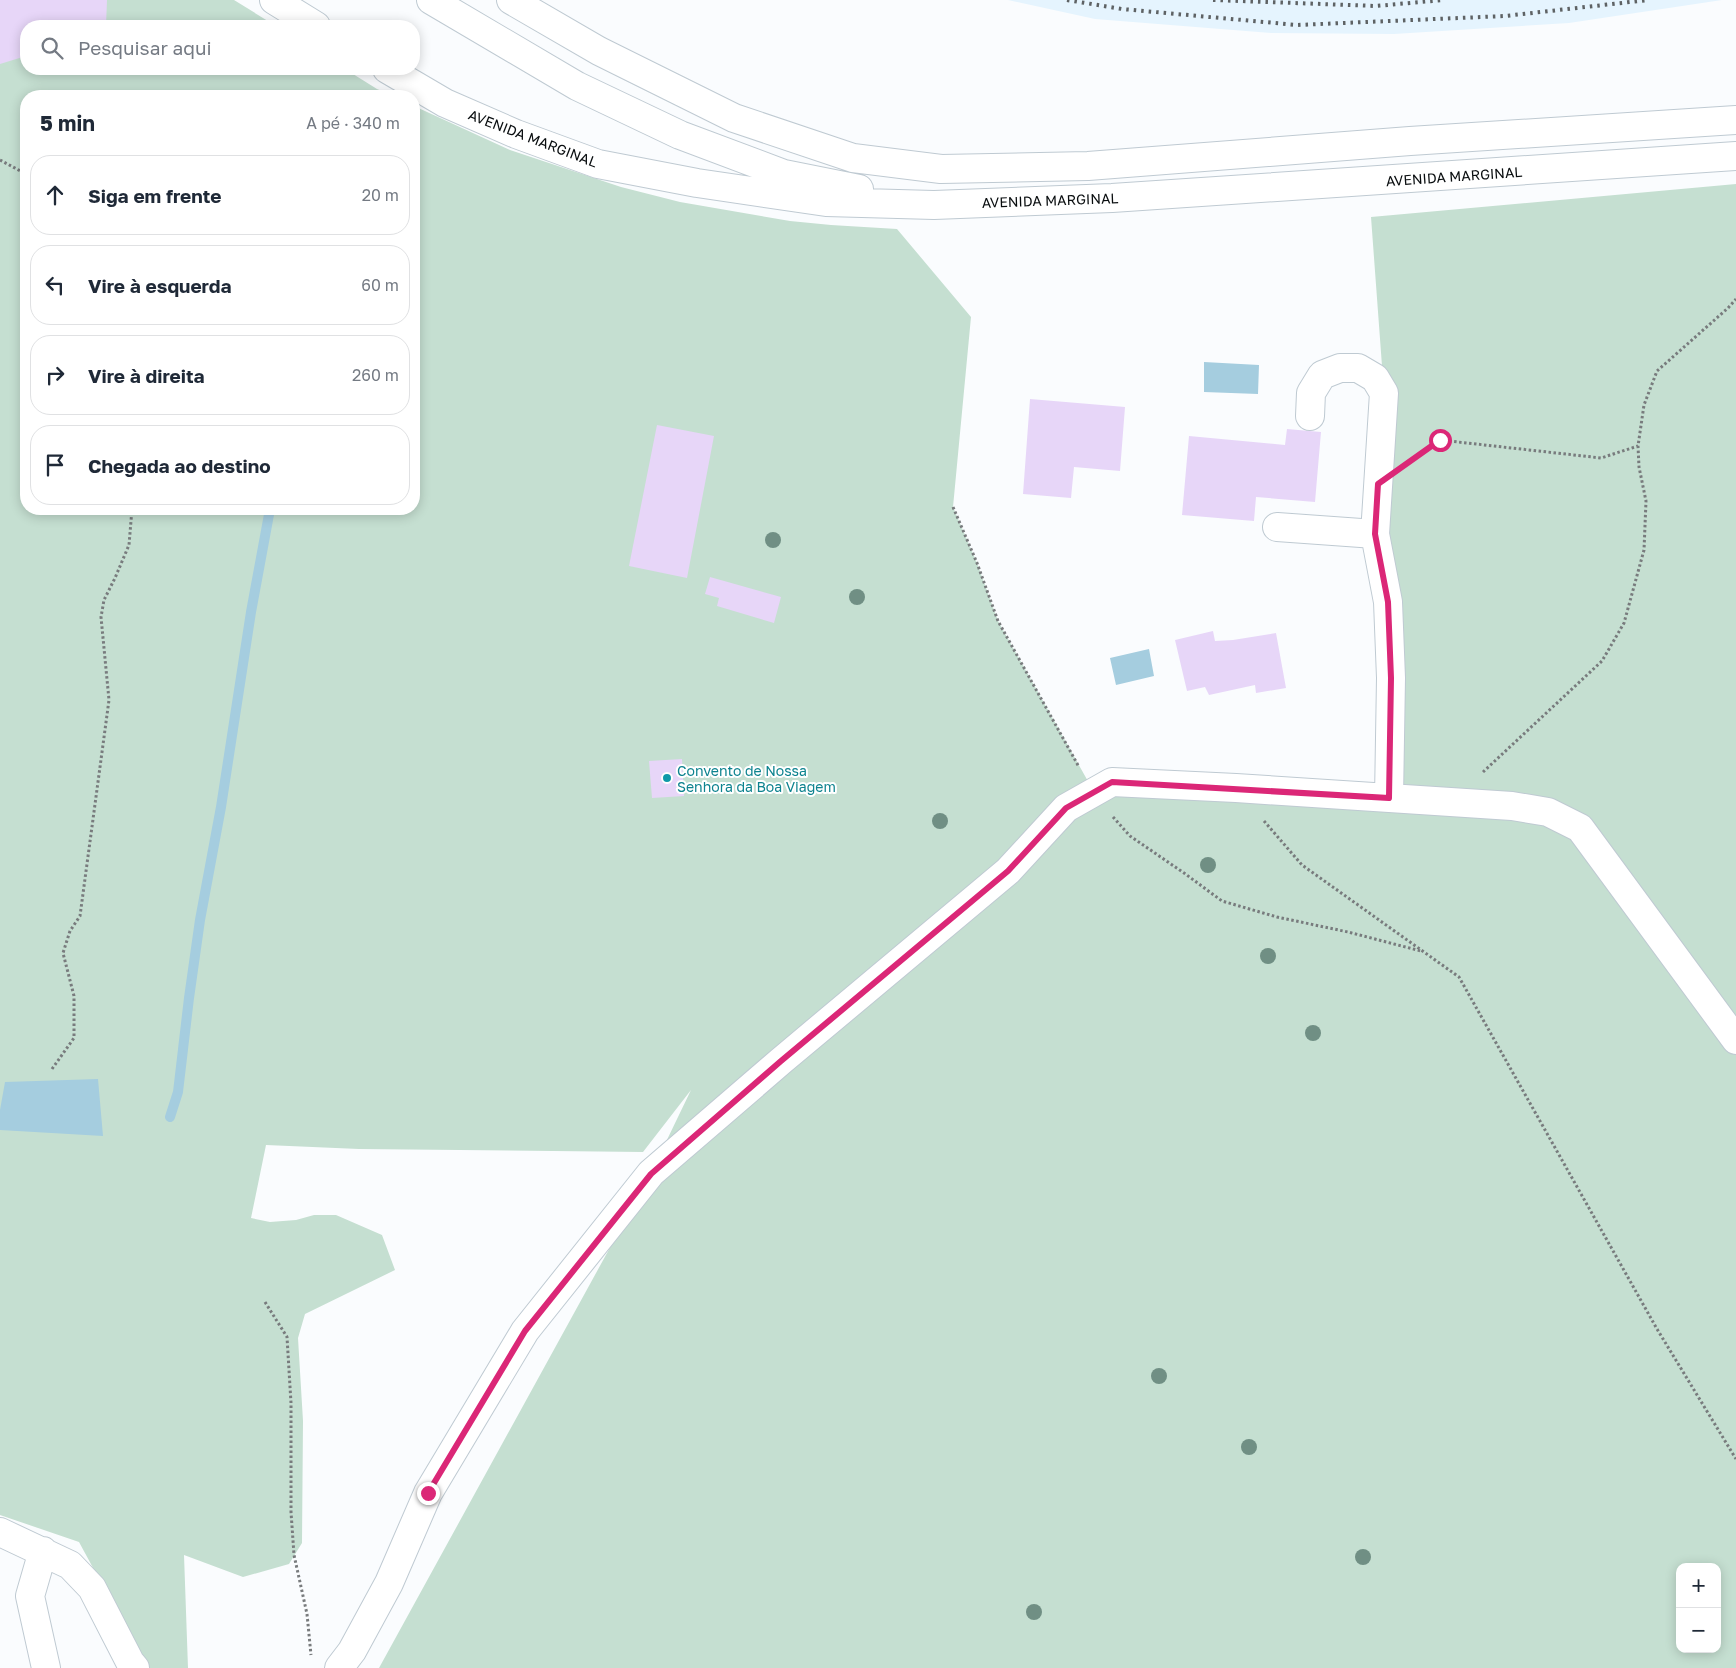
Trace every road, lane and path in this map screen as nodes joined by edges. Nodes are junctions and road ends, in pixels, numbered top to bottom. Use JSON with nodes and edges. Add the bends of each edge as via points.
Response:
{"nodes":[{"id":1,"x":274,"y":0,"type":"edge"},
{"id":2,"x":431,"y":0,"type":"edge"},
{"id":3,"x":511,"y":0,"type":"edge"},
{"id":4,"x":306,"y":20,"type":"edge"},
{"id":5,"x":397,"y":75,"type":"edge"},
{"id":6,"x":1736,"y":120,"type":"edge"},
{"id":7,"x":1736,"y":156,"type":"edge"},
{"id":8,"x":0,"y":160,"type":"edge"},
{"id":9,"x":20,"y":171,"type":"edge"},
{"id":10,"x":934,"y":205,"type":"junction"},
{"id":11,"x":1736,"y":298,"type":"edge"},
{"id":12,"x":1310,"y":416,"type":"dead end"},
{"id":13,"x":1638,"y":446,"type":"junction"},
{"id":14,"x":1378,"y":484,"type":"junction"},
{"id":15,"x":131,"y":515,"type":"edge"},
{"id":16,"x":1277,"y":527,"type":"dead end"},
{"id":17,"x":1375,"y":534,"type":"junction"},
{"id":18,"x":1482,"y":772,"type":"dead end"},
{"id":19,"x":1236,"y":788,"type":"junction"},
{"id":20,"x":1389,"y":798,"type":"junction"},
{"id":21,"x":1736,"y":1040,"type":"edge"},
{"id":22,"x":52,"y":1069,"type":"dead end"},
{"id":23,"x":265,"y":1302,"type":"dead end"},
{"id":24,"x":1736,"y":1458,"type":"edge"},
{"id":25,"x":0,"y":1532,"type":"edge"},
{"id":26,"x":43,"y":1551,"type":"junction"},
{"id":27,"x":312,"y":1663,"type":"dead end"},
{"id":28,"x":46,"y":1668,"type":"edge"},
{"id":29,"x":135,"y":1668,"type":"edge"},
{"id":30,"x":339,"y":1668,"type":"edge"}],
"edges":[{"from":1,"to":4,"type":"main road"},
{"from":2,"to":10,"type":"main road","via":[[577,86],[680,135],[784,174]]},
{"from":3,"to":6,"type":"main road","via":[[599,51],[734,118],[853,158],[942,169],[1088,166]]},
{"from":5,"to":10,"type":"main road","name":"AVENIDA MARGINAL","via":[[445,103],[516,134],[598,164],[697,184],[826,202]]},
{"from":7,"to":10,"type":"main road","name":"AVENIDA MARGINAL","via":[[1112,198]]},
{"from":8,"to":9,"type":"path"},
{"from":11,"to":13,"type":"path","via":[[1657,371],[1644,405]]},
{"from":12,"to":14,"type":"main road","via":[[1311,393],[1322,375],[1340,368],[1358,368],[1375,378],[1384,393]]},
{"from":13,"to":14,"type":"path","via":[[1600,458],[1440,440]]},
{"from":13,"to":18,"type":"path","via":[[1646,501],[1644,550],[1624,623],[1602,661]]},
{"from":14,"to":17,"type":"main road"},
{"from":15,"to":22,"type":"path","via":[[128,545],[104,600],[101,617],[109,700],[80,916],[70,931],[63,952],[74,996],[74,1038]]},
{"from":16,"to":17,"type":"main road"},
{"from":17,"to":20,"type":"main road","via":[[1388,602],[1391,678]]},
{"from":19,"to":20,"type":"main road"},
{"from":19,"to":24,"type":"path","via":[[1302,865],[1459,977],[1657,1329]]},
{"from":19,"to":30,"type":"main road","via":[[1112,782],[1066,808],[1008,871],[651,1174],[525,1331],[428,1493],[389,1583],[352,1651]]},
{"from":20,"to":21,"type":"main road","via":[[1512,806],[1548,812],[1580,828]]},
{"from":23,"to":27,"type":"path","via":[[287,1337],[294,1556]]},
{"from":25,"to":26,"type":"main road"},
{"from":26,"to":28,"type":"main road","via":[[30,1596]]},
{"from":26,"to":29,"type":"main road","via":[[70,1565],[92,1588]]}]}
